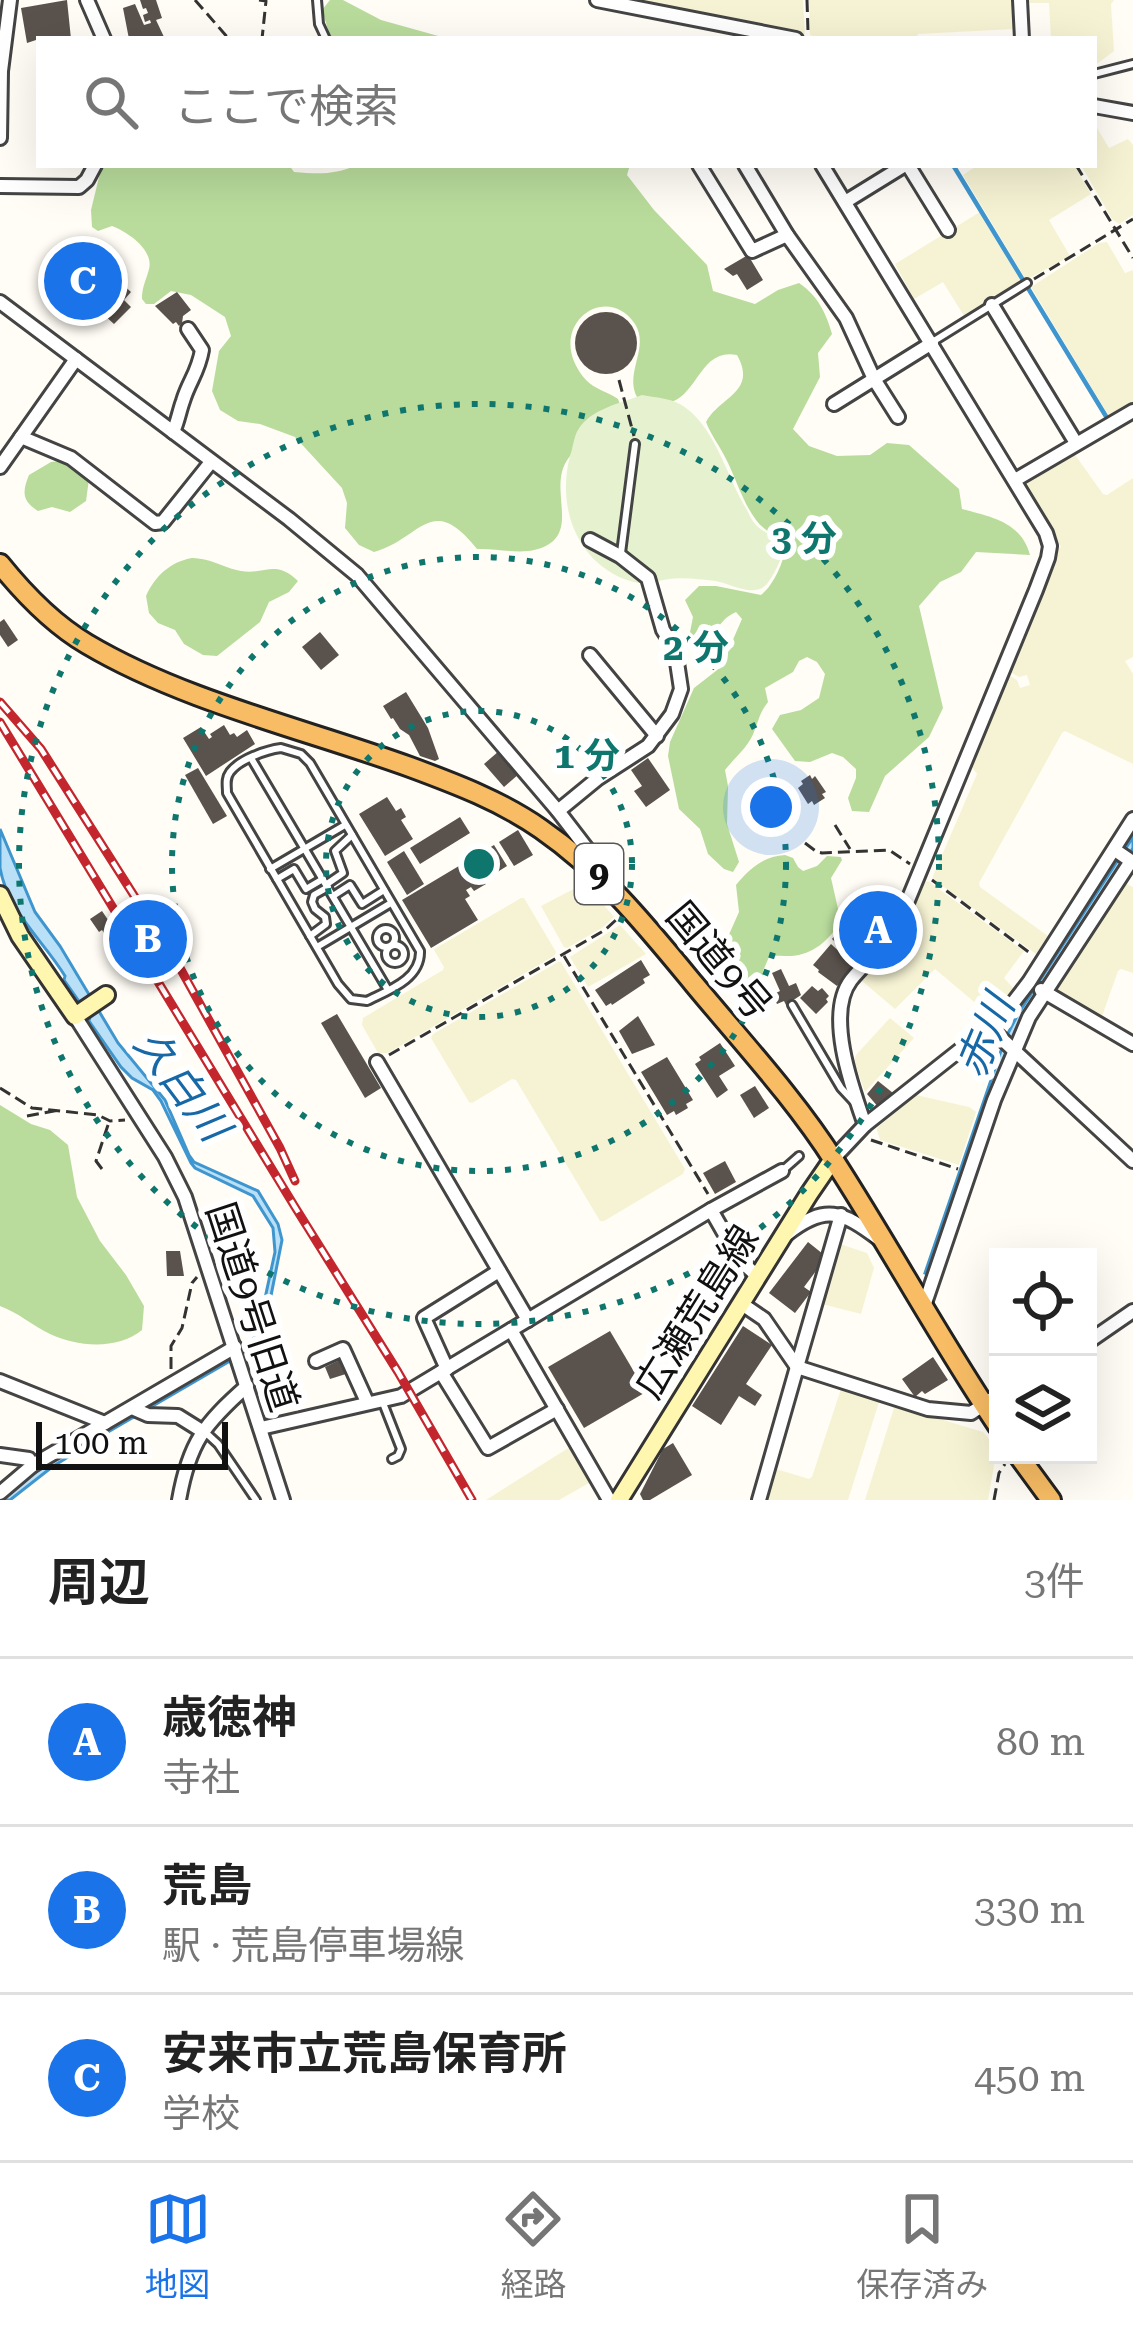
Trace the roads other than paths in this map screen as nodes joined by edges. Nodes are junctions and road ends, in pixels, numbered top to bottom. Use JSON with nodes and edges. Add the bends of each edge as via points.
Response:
{"nodes":[{"id":1,"x":10,"y":0,"type":"edge"},
{"id":2,"x":87,"y":0,"type":"edge"},
{"id":3,"x":317,"y":0,"type":"edge"},
{"id":4,"x":597,"y":0,"type":"edge"},
{"id":5,"x":1020,"y":0,"type":"edge"},
{"id":6,"x":103,"y":36,"type":"edge"},
{"id":7,"x":325,"y":36,"type":"edge"},
{"id":8,"x":778,"y":36,"type":"edge"},
{"id":9,"x":1022,"y":36,"type":"edge"},
{"id":10,"x":1133,"y":64,"type":"edge"},
{"id":11,"x":1097,"y":73,"type":"edge"},
{"id":12,"x":1097,"y":107,"type":"edge"},
{"id":13,"x":1133,"y":113,"type":"edge"},
{"id":14,"x":0,"y":138,"type":"edge"},
{"id":15,"x":93,"y":168,"type":"edge"},
{"id":16,"x":701,"y":168,"type":"edge"},
{"id":17,"x":747,"y":168,"type":"edge"},
{"id":18,"x":824,"y":168,"type":"edge"},
{"id":19,"x":902,"y":168,"type":"edge"},
{"id":20,"x":909,"y":168,"type":"edge"},
{"id":21,"x":0,"y":186,"type":"edge"},
{"id":22,"x":845,"y":202,"type":"junction"},
{"id":23,"x":948,"y":230,"type":"dead end"},
{"id":24,"x":787,"y":235,"type":"junction"},
{"id":25,"x":1026,"y":284,"type":"road end"},
{"id":26,"x":0,"y":302,"type":"edge"},
{"id":27,"x":992,"y":305,"type":"junction"},
{"id":28,"x":188,"y":328,"type":"dead end"},
{"id":29,"x":931,"y":343,"type":"junction"},
{"id":30,"x":76,"y":359,"type":"junction"},
{"id":31,"x":874,"y":379,"type":"junction"},
{"id":32,"x":834,"y":404,"type":"dead end"},
{"id":33,"x":1133,"y":411,"type":"edge"},
{"id":34,"x":898,"y":417,"type":"dead end"},
{"id":35,"x":173,"y":431,"type":"junction"},
{"id":36,"x":21,"y":437,"type":"junction"},
{"id":37,"x":1076,"y":443,"type":"junction"},
{"id":38,"x":635,"y":444,"type":"road end"},
{"id":39,"x":211,"y":462,"type":"junction"},
{"id":40,"x":0,"y":467,"type":"edge"},
{"id":41,"x":1015,"y":480,"type":"junction"},
{"id":42,"x":590,"y":540,"type":"dead end"},
{"id":43,"x":620,"y":556,"type":"junction"},
{"id":44,"x":0,"y":564,"type":"edge"},
{"id":45,"x":590,"y":656,"type":"dead end"},
{"id":46,"x":299,"y":728,"type":"junction"},
{"id":47,"x":657,"y":736,"type":"junction"},
{"id":48,"x":301,"y":754,"type":"junction"},
{"id":49,"x":251,"y":758,"type":"junction"},
{"id":50,"x":557,"y":812,"type":"junction"},
{"id":51,"x":1133,"y":819,"type":"edge"},
{"id":52,"x":346,"y":824,"type":"junction"},
{"id":53,"x":352,"y":836,"type":"junction"},
{"id":54,"x":305,"y":849,"type":"junction"},
{"id":55,"x":1126,"y":856,"type":"edge"},
{"id":56,"x":591,"y":867,"type":"junction"},
{"id":57,"x":270,"y":869,"type":"junction"},
{"id":58,"x":276,"y":879,"type":"junction"},
{"id":59,"x":326,"y":883,"type":"junction"},
{"id":60,"x":385,"y":890,"type":"junction"},
{"id":61,"x":0,"y":895,"type":"edge"},
{"id":62,"x":333,"y":896,"type":"junction"},
{"id":63,"x":392,"y":902,"type":"junction"},
{"id":64,"x":371,"y":915,"type":"junction"},
{"id":65,"x":351,"y":927,"type":"junction"},
{"id":66,"x":310,"y":936,"type":"junction"},
{"id":67,"x":316,"y":947,"type":"junction"},
{"id":68,"x":409,"y":977,"type":"junction"},
{"id":69,"x":1029,"y":982,"type":"junction"},
{"id":70,"x":388,"y":990,"type":"junction"},
{"id":71,"x":1044,"y":992,"type":"junction"},
{"id":72,"x":792,"y":1005,"type":"dead end"},
{"id":73,"x":90,"y":1006,"type":"joint"},
{"id":74,"x":989,"y":1027,"type":"junction"},
{"id":75,"x":1133,"y":1044,"type":"edge"},
{"id":76,"x":1016,"y":1051,"type":"junction"},
{"id":77,"x":377,"y":1062,"type":"road end"},
{"id":78,"x":857,"y":1105,"type":"junction"},
{"id":79,"x":862,"y":1129,"type":"junction"},
{"id":80,"x":799,"y":1156,"type":"dead end"},
{"id":81,"x":833,"y":1159,"type":"junction"},
{"id":82,"x":1133,"y":1161,"type":"edge"},
{"id":83,"x":782,"y":1171,"type":"joint"},
{"id":84,"x":714,"y":1209,"type":"junction"},
{"id":85,"x":841,"y":1215,"type":"junction"},
{"id":86,"x":782,"y":1238,"type":"junction"},
{"id":87,"x":885,"y":1244,"type":"junction"},
{"id":88,"x":499,"y":1271,"type":"junction"},
{"id":89,"x":758,"y":1277,"type":"junction"},
{"id":90,"x":742,"y":1304,"type":"junction"},
{"id":91,"x":923,"y":1306,"type":"junction"},
{"id":92,"x":1133,"y":1311,"type":"edge"},
{"id":93,"x":528,"y":1320,"type":"junction"},
{"id":94,"x":512,"y":1330,"type":"junction"},
{"id":95,"x":1097,"y":1336,"type":"edge"},
{"id":96,"x":235,"y":1347,"type":"junction"},
{"id":97,"x":316,"y":1361,"type":"dead end"},
{"id":98,"x":796,"y":1367,"type":"junction"},
{"id":99,"x":444,"y":1370,"type":"junction"},
{"id":100,"x":0,"y":1381,"type":"edge"},
{"id":101,"x":247,"y":1386,"type":"junction"},
{"id":102,"x":989,"y":1397,"type":"edge"},
{"id":103,"x":374,"y":1401,"type":"junction"},
{"id":104,"x":989,"y":1401,"type":"edge"},
{"id":105,"x":557,"y":1409,"type":"junction"},
{"id":106,"x":138,"y":1411,"type":"junction"},
{"id":107,"x":105,"y":1424,"type":"junction"},
{"id":108,"x":261,"y":1428,"type":"junction"},
{"id":109,"x":202,"y":1431,"type":"junction"},
{"id":110,"x":0,"y":1455,"type":"edge"},
{"id":111,"x":392,"y":1459,"type":"dead end"},
{"id":112,"x":1023,"y":1464,"type":"edge"},
{"id":113,"x":33,"y":1466,"type":"junction"},
{"id":114,"x":0,"y":1493,"type":"edge"},
{"id":115,"x":608,"y":1498,"type":"edge"},
{"id":116,"x":179,"y":1500,"type":"edge"},
{"id":117,"x":256,"y":1500,"type":"edge"},
{"id":118,"x":283,"y":1500,"type":"edge"},
{"id":119,"x":619,"y":1500,"type":"edge"},
{"id":120,"x":759,"y":1500,"type":"edge"},
{"id":121,"x":1051,"y":1500,"type":"edge"}],
"edges":[{"from":1,"to":14,"type":"street"},
{"from":2,"to":6,"type":"street"},
{"from":3,"to":7,"type":"lane"},
{"from":4,"to":8,"type":"street"},
{"from":5,"to":9,"type":"street"},
{"from":10,"to":11,"type":"lane"},
{"from":12,"to":13,"type":"street"},
{"from":15,"to":21,"type":"street","via":[[79,187]]},
{"from":16,"to":24,"type":"street","via":[[752,250]]},
{"from":17,"to":24,"type":"street"},
{"from":18,"to":22,"type":"street"},
{"from":19,"to":22,"type":"street"},
{"from":20,"to":23,"type":"street"},
{"from":22,"to":29,"type":"street"},
{"from":24,"to":31,"type":"street","via":[[846,318]]},
{"from":25,"to":27,"type":"lane"},
{"from":26,"to":30,"type":"street"},
{"from":27,"to":29,"type":"lane"},
{"from":27,"to":37,"type":"street"},
{"from":28,"to":35,"type":"street","via":[[202,350]]},
{"from":29,"to":31,"type":"street"},
{"from":29,"to":41,"type":"street"},
{"from":30,"to":35,"type":"street"},
{"from":30,"to":36,"type":"street"},
{"from":31,"to":32,"type":"street"},
{"from":31,"to":34,"type":"street"},
{"from":33,"to":37,"type":"street"},
{"from":35,"to":39,"type":"street"},
{"from":36,"to":39,"type":"street","via":[[70,458],[155,523]]},
{"from":36,"to":40,"type":"street"},
{"from":37,"to":41,"type":"street"},
{"from":38,"to":43,"type":"lane"},
{"from":39,"to":50,"type":"street","via":[[357,575]]},
{"from":41,"to":78,"type":"street","via":[[1046,533],[1048,558],[892,936],[840,1002]]},
{"from":42,"to":43,"type":"street"},
{"from":43,"to":47,"type":"street","via":[[648,578],[680,671],[678,703]]},
{"from":44,"to":46,"type":"highway","name":"国道9号","number":"9","via":[[85,643],[201,696]]},
{"from":45,"to":47,"type":"street"},
{"from":46,"to":48,"type":"lane"},
{"from":46,"to":56,"type":"highway","name":"国道9号","number":"9","via":[[494,801]]},
{"from":47,"to":50,"type":"street"},
{"from":48,"to":49,"type":"lane","via":[[281,748]]},
{"from":48,"to":52,"type":"lane"},
{"from":49,"to":54,"type":"lane"},
{"from":49,"to":57,"type":"lane","via":[[227,777],[227,794]]},
{"from":50,"to":56,"type":"street","via":[[591,854]]},
{"from":51,"to":55,"type":"street"},
{"from":52,"to":53,"type":"lane"},
{"from":52,"to":54,"type":"lane"},
{"from":53,"to":59,"type":"lane","via":[[335,850],[343,873]]},
{"from":53,"to":60,"type":"lane"},
{"from":54,"to":57,"type":"lane"},
{"from":54,"to":59,"type":"lane"},
{"from":55,"to":69,"type":"street"},
{"from":55,"to":71,"type":"street"},
{"from":56,"to":81,"type":"highway","name":"国道9号","number":"9"},
{"from":57,"to":58,"type":"lane"},
{"from":58,"to":59,"type":"lane","via":[[294,869],[306,889]]},
{"from":58,"to":66,"type":"lane"},
{"from":59,"to":62,"type":"lane"},
{"from":59,"to":66,"type":"lane","via":[[312,902],[326,924]]},
{"from":60,"to":62,"type":"lane","via":[[362,904],[350,885]]},
{"from":60,"to":63,"type":"lane"},
{"from":61,"to":73,"type":"main road","via":[[20,936]]},
{"from":62,"to":65,"type":"lane"},
{"from":63,"to":64,"type":"lane"},
{"from":63,"to":68,"type":"lane","via":[[420,951]]},
{"from":64,"to":65,"type":"lane"},
{"from":64,"to":68,"type":"lane","via":[[379,944],[390,946],[388,959]]},
{"from":65,"to":67,"type":"lane"},
{"from":65,"to":70,"type":"lane"},
{"from":66,"to":67,"type":"lane"},
{"from":67,"to":70,"type":"lane","via":[[351,999]]},
{"from":68,"to":70,"type":"lane"},
{"from":69,"to":71,"type":"street"},
{"from":69,"to":74,"type":"street"},
{"from":71,"to":75,"type":"street"},
{"from":71,"to":76,"type":"street"},
{"from":72,"to":78,"type":"lane"},
{"from":73,"to":96,"type":"street","name":"国道9号旧道","via":[[136,1114],[185,1196]]},
{"from":74,"to":76,"type":"street"},
{"from":74,"to":79,"type":"street"},
{"from":76,"to":82,"type":"street"},
{"from":76,"to":91,"type":"street"},
{"from":77,"to":88,"type":"street"},
{"from":78,"to":79,"type":"street"},
{"from":79,"to":81,"type":"street"},
{"from":80,"to":83,"type":"lane"},
{"from":81,"to":86,"type":"main road","name":"広瀬荒島線"},
{"from":81,"to":87,"type":"highway","name":"国道9号","number":"9"},
{"from":83,"to":84,"type":"street"},
{"from":84,"to":89,"type":"street","via":[[739,1259]]},
{"from":84,"to":93,"type":"street"},
{"from":85,"to":86,"type":"street","via":[[819,1215]]},
{"from":85,"to":87,"type":"street"},
{"from":85,"to":98,"type":"street"},
{"from":86,"to":89,"type":"main road","name":"広瀬荒島線"},
{"from":87,"to":91,"type":"highway","name":"国道9号","number":"9"},
{"from":88,"to":93,"type":"street"},
{"from":88,"to":99,"type":"street","via":[[424,1318]]},
{"from":89,"to":90,"type":"main road","name":"広瀬荒島線"},
{"from":90,"to":98,"type":"street","via":[[764,1319]]},
{"from":90,"to":119,"type":"main road","name":"広瀬荒島線"},
{"from":91,"to":102,"type":"highway","name":"国道9号","number":"9"},
{"from":92,"to":95,"type":"street"},
{"from":93,"to":94,"type":"street"},
{"from":94,"to":99,"type":"street"},
{"from":94,"to":105,"type":"street"},
{"from":96,"to":101,"type":"street","name":"国道9号旧道"},
{"from":96,"to":106,"type":"street"},
{"from":97,"to":103,"type":"street","via":[[343,1349]]},
{"from":98,"to":104,"type":"street","via":[[928,1409],[971,1413]]},
{"from":98,"to":120,"type":"street"},
{"from":99,"to":103,"type":"street","via":[[401,1396]]},
{"from":99,"to":105,"type":"street","via":[[488,1448]]},
{"from":100,"to":107,"type":"street"},
{"from":101,"to":108,"type":"street","name":"国道9号旧道"},
{"from":101,"to":109,"type":"street"},
{"from":103,"to":108,"type":"street"},
{"from":103,"to":111,"type":"lane","via":[[401,1449]]},
{"from":105,"to":115,"type":"street"},
{"from":106,"to":107,"type":"street"},
{"from":106,"to":109,"type":"street","via":[[173,1414]]},
{"from":107,"to":113,"type":"street"},
{"from":108,"to":118,"type":"street","name":"国道9号旧道"},
{"from":109,"to":116,"type":"street"},
{"from":109,"to":117,"type":"lane"},
{"from":110,"to":113,"type":"street"},
{"from":112,"to":121,"type":"highway"},
{"from":113,"to":114,"type":"street"}]}
